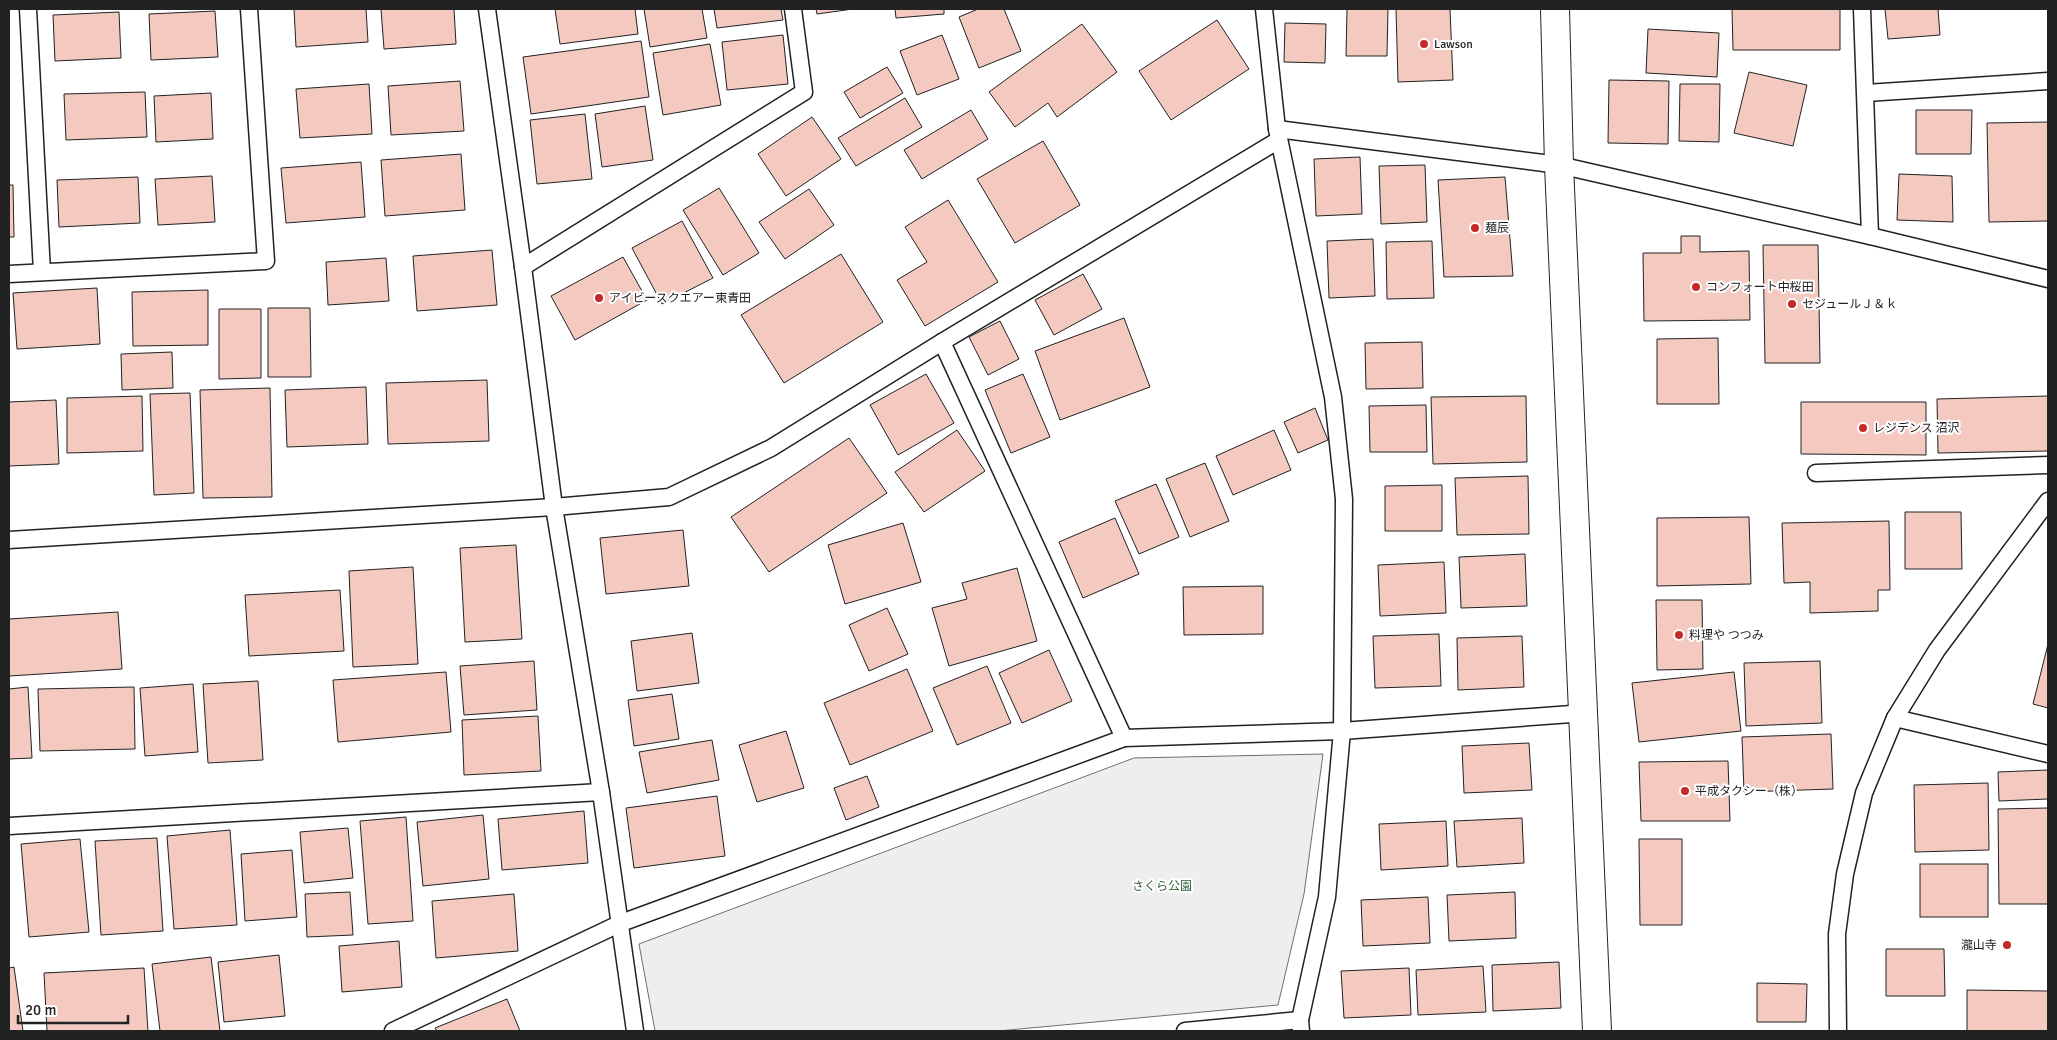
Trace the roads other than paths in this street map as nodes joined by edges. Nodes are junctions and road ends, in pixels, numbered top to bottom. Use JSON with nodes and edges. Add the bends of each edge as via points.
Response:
{"nodes":[{"id":1,"x":28,"y":9,"type":"edge"},
{"id":2,"x":249,"y":9,"type":"edge"},
{"id":3,"x":487,"y":9,"type":"edge"},
{"id":4,"x":793,"y":9,"type":"edge"},
{"id":5,"x":1264,"y":9,"type":"edge"},
{"id":6,"x":1555,"y":9,"type":"edge"},
{"id":7,"x":1862,"y":9,"type":"edge"},
{"id":8,"x":2048,"y":81,"type":"edge"},
{"id":9,"x":1866,"y":94,"type":"junction"},
{"id":10,"x":1278,"y":135,"type":"junction"},
{"id":11,"x":1559,"y":165,"type":"junction"},
{"id":12,"x":1870,"y":236,"type":"junction"},
{"id":13,"x":523,"y":267,"type":"junction"},
{"id":14,"x":42,"y":272,"type":"junction"},
{"id":15,"x":9,"y":274,"type":"edge"},
{"id":16,"x":2048,"y":278,"type":"edge"},
{"id":17,"x":942,"y":342,"type":"junction"},
{"id":18,"x":2048,"y":465,"type":"edge"},
{"id":19,"x":1816,"y":473,"type":"dead end"},
{"id":20,"x":2048,"y":501,"type":"edge"},
{"id":21,"x":554,"y":508,"type":"junction"},
{"id":22,"x":9,"y":540,"type":"edge"},
{"id":23,"x":1585,"y":713,"type":"junction"},
{"id":24,"x":1895,"y":718,"type":"junction"},
{"id":25,"x":1342,"y":731,"type":"junction"},
{"id":26,"x":1124,"y":738,"type":"junction"},
{"id":27,"x":2048,"y":754,"type":"edge"},
{"id":28,"x":601,"y":792,"type":"junction"},
{"id":29,"x":9,"y":826,"type":"edge"},
{"id":30,"x":620,"y":923,"type":"junction"},
{"id":31,"x":1300,"y":1026,"type":"edge"},
{"id":32,"x":392,"y":1031,"type":"edge"},
{"id":33,"x":635,"y":1031,"type":"edge"},
{"id":34,"x":1185,"y":1031,"type":"edge"},
{"id":35,"x":1598,"y":1031,"type":"edge"},
{"id":36,"x":1838,"y":1031,"type":"edge"}],
"edges":[{"from":1,"to":14,"type":"lane"},
{"from":2,"to":14,"type":"lane","via":[[266,261]]},
{"from":3,"to":13,"type":"lane"},
{"from":4,"to":13,"type":"lane","via":[[804,92]]},
{"from":5,"to":10,"type":"lane"},
{"from":6,"to":11,"type":"street"},
{"from":7,"to":9,"type":"lane"},
{"from":8,"to":9,"type":"lane"},
{"from":9,"to":12,"type":"lane"},
{"from":10,"to":11,"type":"lane"},
{"from":10,"to":17,"type":"lane"},
{"from":10,"to":25,"type":"lane","via":[[1334,406],[1344,499]]},
{"from":11,"to":12,"type":"lane"},
{"from":11,"to":23,"type":"street"},
{"from":12,"to":16,"type":"lane"},
{"from":13,"to":21,"type":"lane"},
{"from":14,"to":15,"type":"lane"},
{"from":17,"to":21,"type":"lane","via":[[771,448],[669,497]]},
{"from":17,"to":26,"type":"lane"},
{"from":18,"to":19,"type":"lane"},
{"from":20,"to":24,"type":"lane","via":[[1937,650]]},
{"from":21,"to":22,"type":"lane"},
{"from":21,"to":28,"type":"lane"},
{"from":23,"to":25,"type":"lane"},
{"from":23,"to":35,"type":"street"},
{"from":24,"to":27,"type":"lane"},
{"from":24,"to":36,"type":"lane","via":[[1864,793],[1845,874],[1837,934]]},
{"from":25,"to":26,"type":"lane"},
{"from":25,"to":31,"type":"lane","via":[[1328,897]]},
{"from":26,"to":30,"type":"lane"},
{"from":28,"to":29,"type":"lane"},
{"from":28,"to":30,"type":"lane"},
{"from":30,"to":32,"type":"lane"},
{"from":30,"to":33,"type":"lane"},
{"from":31,"to":34,"type":"lane"}]}
